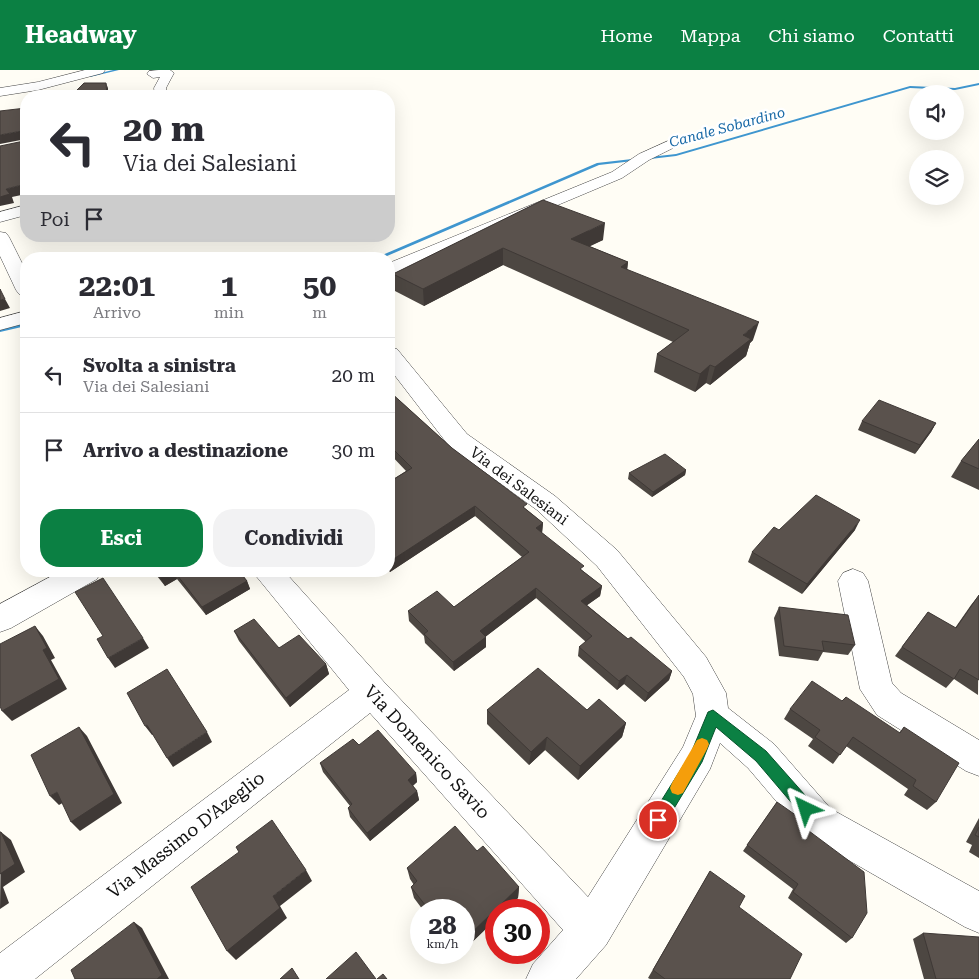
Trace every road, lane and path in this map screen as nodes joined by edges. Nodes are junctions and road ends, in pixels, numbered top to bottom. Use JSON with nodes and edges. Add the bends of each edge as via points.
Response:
{"nodes":[{"id":1,"x":99,"y":70,"type":"edge"},
{"id":2,"x":153,"y":74,"type":"dead end"},
{"id":3,"x":160,"y":90,"type":"edge"},
{"id":4,"x":0,"y":92,"type":"edge"},
{"id":5,"x":668,"y":145,"type":"dead end"},
{"id":6,"x":20,"y":211,"type":"edge"},
{"id":7,"x":0,"y":216,"type":"edge"},
{"id":8,"x":0,"y":237,"type":"edge"},
{"id":9,"x":395,"y":268,"type":"edge"},
{"id":10,"x":20,"y":278,"type":"edge"},
{"id":11,"x":20,"y":319,"type":"edge"},
{"id":12,"x":0,"y":324,"type":"edge"},
{"id":13,"x":395,"y":361,"type":"edge"},
{"id":14,"x":76,"y":577,"type":"edge"},
{"id":15,"x":271,"y":577,"type":"edge"},
{"id":16,"x":853,"y":581,"type":"dead end"},
{"id":17,"x":0,"y":619,"type":"edge"},
{"id":18,"x":372,"y":692,"type":"junction"},
{"id":19,"x":713,"y":716,"type":"junction"},
{"id":20,"x":979,"y":759,"type":"edge"},
{"id":21,"x":979,"y":913,"type":"edge"},
{"id":22,"x":591,"y":930,"type":"junction"},
{"id":23,"x":1,"y":979,"type":"edge"},
{"id":24,"x":548,"y":979,"type":"edge"}],
"edges":[{"from":1,"to":4,"type":"street"},
{"from":2,"to":3,"type":"street","via":[[168,72]]},
{"from":5,"to":9,"type":"street","via":[[617,175]]},
{"from":6,"to":7,"type":"street"},
{"from":8,"to":10,"type":"street"},
{"from":11,"to":12,"type":"street"},
{"from":13,"to":19,"type":"street","name":"Via dei Salesiani","via":[[458,440],[546,503],[608,558],[695,667],[710,693]]},
{"from":14,"to":17,"type":"street"},
{"from":15,"to":18,"type":"street","name":"Via Domenico Savio"},
{"from":16,"to":20,"type":"street","via":[[877,690],[888,704]]},
{"from":18,"to":22,"type":"street","name":"Via Domenico Savio"},
{"from":18,"to":23,"type":"street","name":"Via Massimo D'Azeglio"},
{"from":19,"to":21,"type":"street","via":[[761,756],[818,822]]},
{"from":19,"to":22,"type":"street","via":[[697,757]]},
{"from":22,"to":24,"type":"street"}]}
